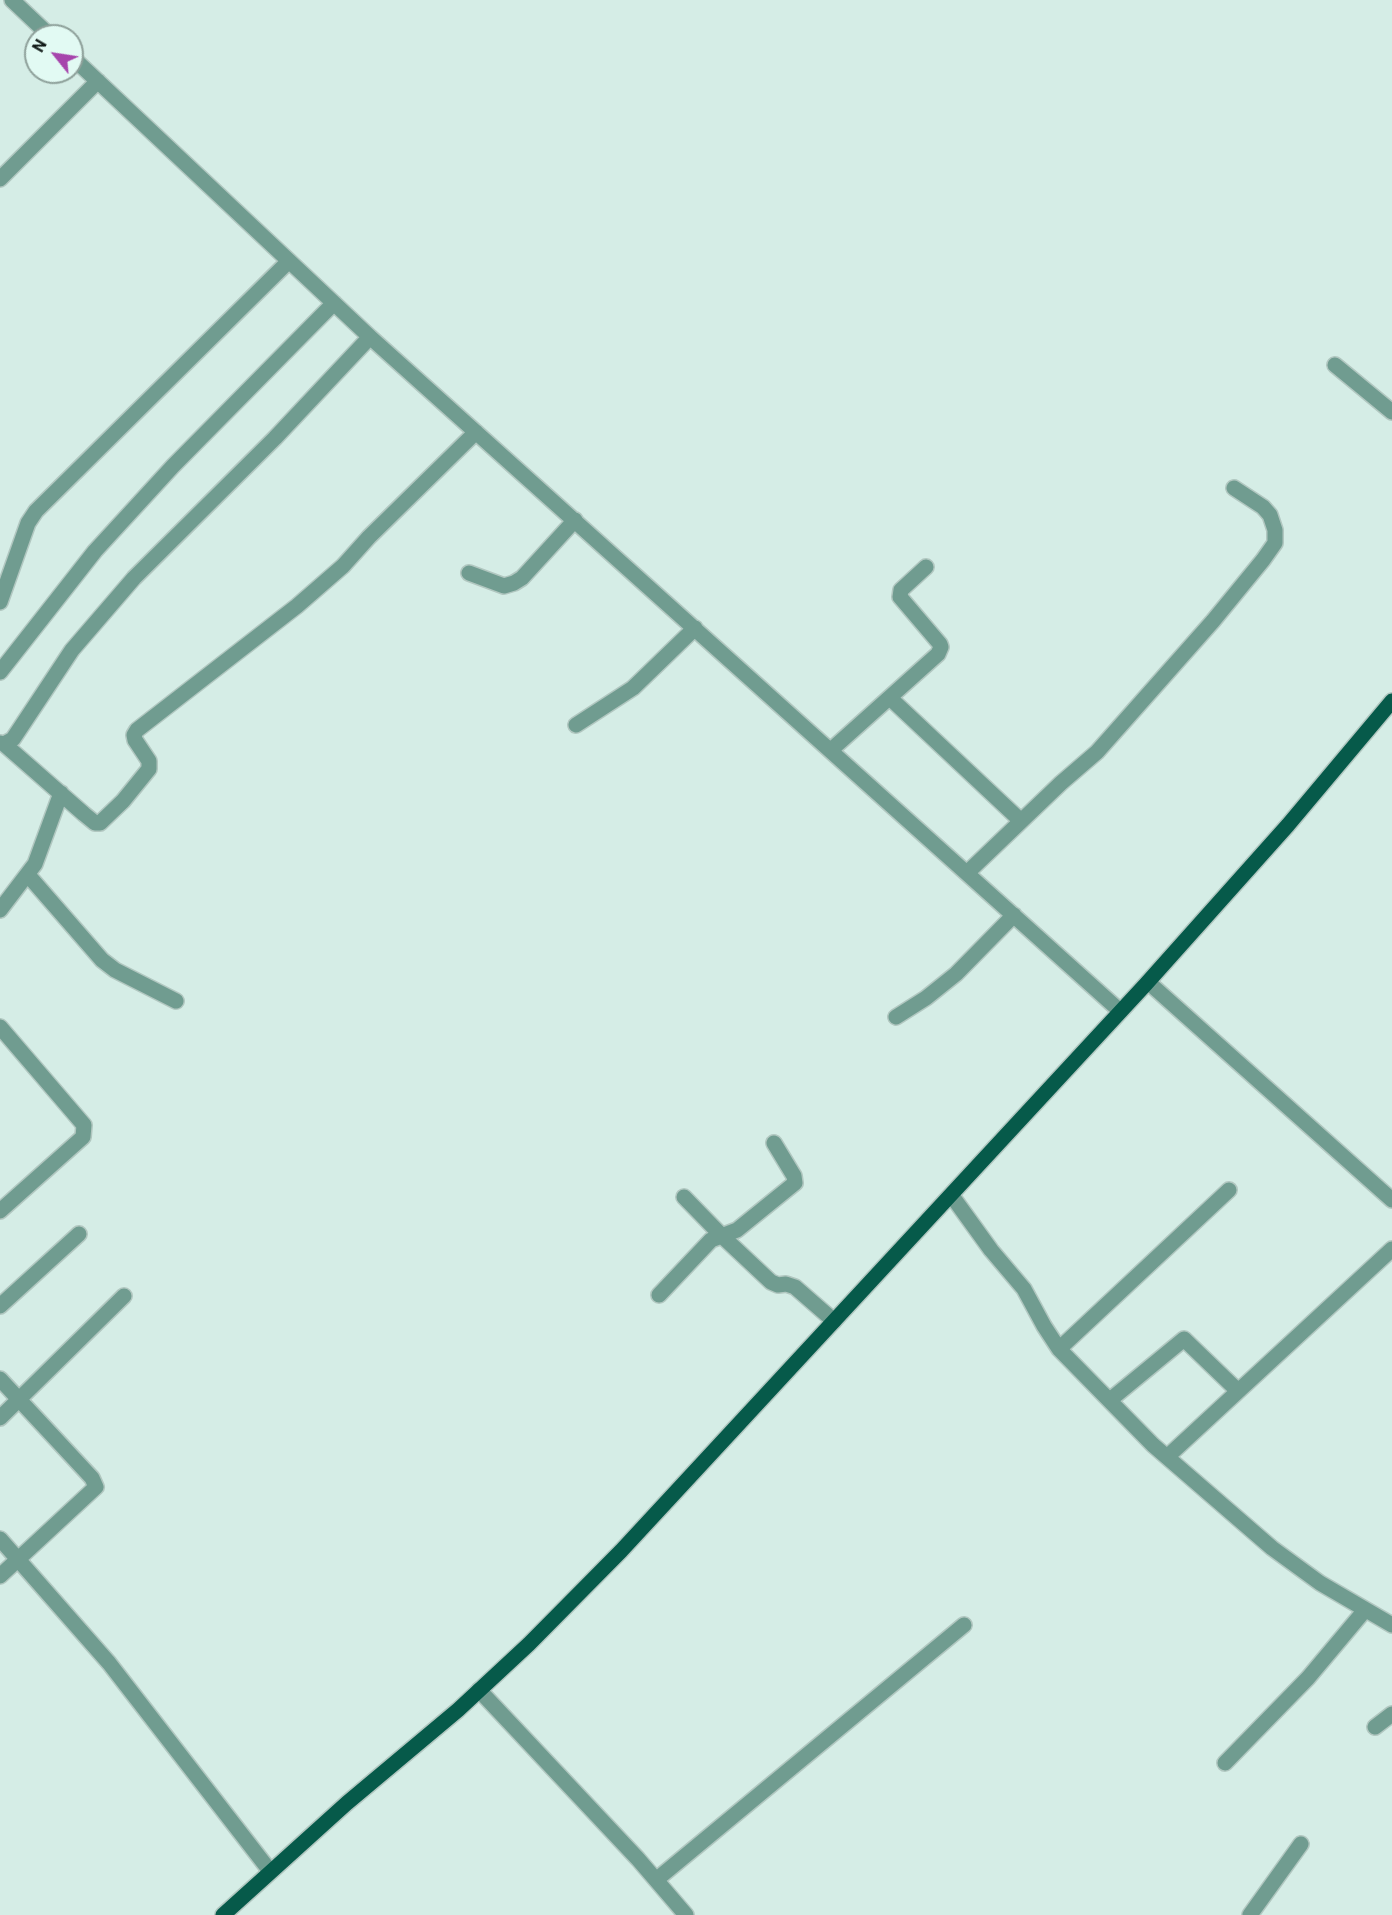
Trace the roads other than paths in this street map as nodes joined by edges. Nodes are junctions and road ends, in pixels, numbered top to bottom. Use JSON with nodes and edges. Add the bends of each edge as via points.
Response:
{"nodes":[{"id":1,"x":13,"y":0,"type":"edge"},
{"id":2,"x":38,"y":24,"type":"edge"},
{"id":3,"x":84,"y":68,"type":"edge"},
{"id":4,"x":98,"y":81,"type":"junction"},
{"id":5,"x":0,"y":179,"type":"edge"},
{"id":6,"x":289,"y":261,"type":"junction"},
{"id":7,"x":333,"y":303,"type":"junction"},
{"id":8,"x":370,"y":337,"type":"junction"},
{"id":9,"x":1335,"y":365,"type":"dead end"},
{"id":10,"x":1392,"y":412,"type":"edge"},
{"id":11,"x":476,"y":432,"type":"junction"},
{"id":12,"x":1234,"y":488,"type":"dead end"},
{"id":13,"x":574,"y":520,"type":"junction"},
{"id":14,"x":926,"y":567,"type":"dead end"},
{"id":15,"x":469,"y":573,"type":"dead end"},
{"id":16,"x":0,"y":602,"type":"edge"},
{"id":17,"x":695,"y":628,"type":"junction"},
{"id":18,"x":0,"y":672,"type":"edge"},
{"id":19,"x":890,"y":698,"type":"junction"},
{"id":20,"x":1392,"y":701,"type":"edge"},
{"id":21,"x":576,"y":725,"type":"dead end"},
{"id":22,"x":2,"y":743,"type":"edge"},
{"id":23,"x":831,"y":750,"type":"junction"},
{"id":24,"x":61,"y":793,"type":"junction"},
{"id":25,"x":1021,"y":821,"type":"junction"},
{"id":26,"x":967,"y":873,"type":"junction"},
{"id":27,"x":28,"y":875,"type":"junction"},
{"id":28,"x":0,"y":910,"type":"edge"},
{"id":29,"x":1014,"y":915,"type":"junction"},
{"id":30,"x":1148,"y":982,"type":"junction"},
{"id":31,"x":176,"y":1001,"type":"dead end"},
{"id":32,"x":1120,"y":1011,"type":"junction"},
{"id":33,"x":896,"y":1017,"type":"dead end"},
{"id":34,"x":0,"y":1027,"type":"edge"},
{"id":35,"x":774,"y":1143,"type":"dead end"},
{"id":36,"x":1228,"y":1190,"type":"dead end"},
{"id":37,"x":951,"y":1196,"type":"junction"},
{"id":38,"x":684,"y":1197,"type":"dead end"},
{"id":39,"x":1392,"y":1200,"type":"edge"},
{"id":40,"x":0,"y":1211,"type":"edge"},
{"id":41,"x":79,"y":1234,"type":"dead end"},
{"id":42,"x":722,"y":1236,"type":"junction"},
{"id":43,"x":1392,"y":1249,"type":"edge"},
{"id":44,"x":659,"y":1295,"type":"dead end"},
{"id":45,"x":124,"y":1296,"type":"dead end"},
{"id":46,"x":0,"y":1306,"type":"edge"},
{"id":47,"x":834,"y":1321,"type":"junction"},
{"id":48,"x":1059,"y":1349,"type":"junction"},
{"id":49,"x":0,"y":1379,"type":"edge"},
{"id":50,"x":1238,"y":1391,"type":"junction"},
{"id":51,"x":20,"y":1398,"type":"junction"},
{"id":52,"x":1110,"y":1400,"type":"junction"},
{"id":53,"x":0,"y":1418,"type":"edge"},
{"id":54,"x":1167,"y":1457,"type":"junction"},
{"id":55,"x":0,"y":1539,"type":"edge"},
{"id":56,"x":19,"y":1560,"type":"junction"},
{"id":57,"x":0,"y":1576,"type":"edge"},
{"id":58,"x":1365,"y":1610,"type":"junction"},
{"id":59,"x":964,"y":1625,"type":"dead end"},
{"id":60,"x":1392,"y":1625,"type":"edge"},
{"id":61,"x":479,"y":1690,"type":"junction"},
{"id":62,"x":1392,"y":1714,"type":"edge"},
{"id":63,"x":1375,"y":1727,"type":"dead end"},
{"id":64,"x":1225,"y":1764,"type":"dead end"},
{"id":65,"x":1301,"y":1844,"type":"dead end"},
{"id":66,"x":270,"y":1870,"type":"junction"},
{"id":67,"x":656,"y":1880,"type":"junction"},
{"id":68,"x":223,"y":1915,"type":"edge"},
{"id":69,"x":686,"y":1915,"type":"edge"},
{"id":70,"x":1250,"y":1915,"type":"edge"}],
"edges":[{"from":1,"to":2,"type":"street"},
{"from":3,"to":4,"type":"street"},
{"from":4,"to":5,"type":"street"},
{"from":4,"to":6,"type":"street"},
{"from":6,"to":7,"type":"street"},
{"from":6,"to":16,"type":"street","via":[[36,511]]},
{"from":7,"to":8,"type":"street"},
{"from":7,"to":18,"type":"street","via":[[95,551]]},
{"from":8,"to":11,"type":"street"},
{"from":8,"to":22,"type":"street","via":[[134,578],[72,650],[13,739]]},
{"from":9,"to":10,"type":"street"},
{"from":11,"to":13,"type":"street"},
{"from":11,"to":24,"type":"street","via":[[343,566],[137,730],[135,740],[149,761],[148,769],[107,818],[95,823]]},
{"from":12,"to":25,"type":"street","via":[[1270,516],[1275,543],[1213,621],[1097,752]]},
{"from":13,"to":15,"type":"street","via":[[514,584],[504,586]]},
{"from":13,"to":17,"type":"street"},
{"from":14,"to":19,"type":"street","via":[[901,590],[900,597],[941,647]]},
{"from":17,"to":21,"type":"street","via":[[633,688]]},
{"from":17,"to":23,"type":"street"},
{"from":19,"to":23,"type":"street"},
{"from":19,"to":25,"type":"street"},
{"from":20,"to":30,"type":"main road"},
{"from":22,"to":24,"type":"street"},
{"from":23,"to":26,"type":"street"},
{"from":24,"to":27,"type":"street","via":[[41,852]]},
{"from":25,"to":26,"type":"street"},
{"from":26,"to":29,"type":"street"},
{"from":27,"to":28,"type":"street"},
{"from":27,"to":31,"type":"street","via":[[102,960]]},
{"from":29,"to":32,"type":"street"},
{"from":29,"to":33,"type":"street","via":[[956,974]]},
{"from":30,"to":32,"type":"main road"},
{"from":30,"to":39,"type":"street"},
{"from":32,"to":37,"type":"main road"},
{"from":34,"to":40,"type":"street","via":[[84,1125],[83,1137]]},
{"from":35,"to":42,"type":"street","via":[[795,1183],[737,1230]]},
{"from":36,"to":48,"type":"street"},
{"from":37,"to":47,"type":"main road"},
{"from":37,"to":48,"type":"street","via":[[1024,1289]]},
{"from":38,"to":42,"type":"street"},
{"from":41,"to":46,"type":"street"},
{"from":42,"to":44,"type":"street","via":[[711,1240]]},
{"from":42,"to":47,"type":"street","via":[[771,1282],[795,1287]]},
{"from":43,"to":50,"type":"street"},
{"from":45,"to":51,"type":"street"},
{"from":47,"to":61,"type":"main road","via":[[621,1551]]},
{"from":48,"to":52,"type":"street"},
{"from":49,"to":51,"type":"street"},
{"from":50,"to":52,"type":"street","via":[[1184,1339]]},
{"from":50,"to":54,"type":"street"},
{"from":51,"to":53,"type":"street"},
{"from":51,"to":56,"type":"street","via":[[96,1486]]},
{"from":52,"to":54,"type":"street"},
{"from":54,"to":58,"type":"street","via":[[1272,1548]]},
{"from":55,"to":56,"type":"street"},
{"from":56,"to":57,"type":"street"},
{"from":56,"to":66,"type":"street","via":[[136,1696]]},
{"from":58,"to":60,"type":"street"},
{"from":58,"to":64,"type":"street","via":[[1308,1678]]},
{"from":59,"to":67,"type":"street"},
{"from":61,"to":66,"type":"main road"},
{"from":61,"to":67,"type":"street"},
{"from":62,"to":63,"type":"street"},
{"from":65,"to":70,"type":"street"},
{"from":66,"to":68,"type":"main road"},
{"from":67,"to":69,"type":"street"}]}
